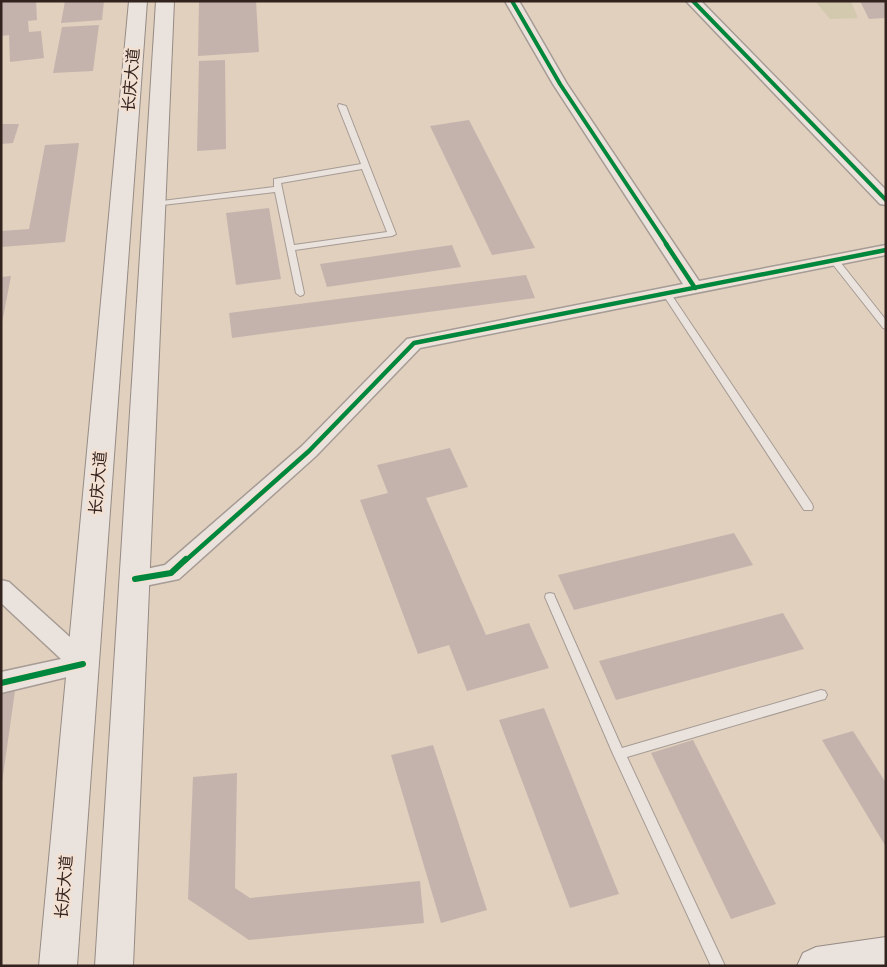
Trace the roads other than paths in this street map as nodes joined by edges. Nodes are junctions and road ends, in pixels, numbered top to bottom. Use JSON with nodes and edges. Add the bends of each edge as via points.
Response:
{"nodes":[{"id":1,"x":138,"y":1,"type":"edge"},
{"id":2,"x":165,"y":1,"type":"edge"},
{"id":3,"x":512,"y":1,"type":"edge"},
{"id":4,"x":693,"y":1,"type":"edge"},
{"id":5,"x":342,"y":106,"type":"dead end"},
{"id":6,"x":366,"y":166,"type":"junction"},
{"id":7,"x":278,"y":189,"type":"junction"},
{"id":8,"x":886,"y":200,"type":"edge"},
{"id":9,"x":154,"y":204,"type":"junction"},
{"id":10,"x":291,"y":248,"type":"junction"},
{"id":11,"x":886,"y":250,"type":"edge"},
{"id":12,"x":834,"y":260,"type":"junction"},
{"id":13,"x":695,"y":288,"type":"junction"},
{"id":14,"x":300,"y":293,"type":"dead end"},
{"id":15,"x":666,"y":293,"type":"junction"},
{"id":16,"x":886,"y":326,"type":"edge"},
{"id":17,"x":808,"y":507,"type":"dead end"},
{"id":18,"x":135,"y":579,"type":"junction"},
{"id":19,"x":1,"y":589,"type":"edge"},
{"id":20,"x":550,"y":597,"type":"dead end"},
{"id":21,"x":83,"y":664,"type":"junction"},
{"id":22,"x":1,"y":683,"type":"edge"},
{"id":23,"x":821,"y":694,"type":"dead end"},
{"id":24,"x":619,"y":754,"type":"junction"},
{"id":25,"x":886,"y":956,"type":"edge"},
{"id":26,"x":58,"y":966,"type":"edge"},
{"id":27,"x":114,"y":966,"type":"edge"},
{"id":28,"x":718,"y":966,"type":"edge"},
{"id":29,"x":816,"y":966,"type":"edge"}],
"edges":[{"from":1,"to":21,"type":"main road","name":"长庆大道"},
{"from":2,"to":9,"type":"main road","name":"长庆大道"},
{"from":3,"to":13,"type":"street","via":[[560,84]]},
{"from":4,"to":8,"type":"street"},
{"from":5,"to":6,"type":"lane"},
{"from":6,"to":7,"type":"lane","via":[[277,181]]},
{"from":6,"to":10,"type":"lane","via":[[392,234]]},
{"from":7,"to":9,"type":"lane"},
{"from":7,"to":10,"type":"lane"},
{"from":9,"to":18,"type":"main road","name":"长庆大道"},
{"from":10,"to":14,"type":"lane"},
{"from":11,"to":12,"type":"street"},
{"from":12,"to":13,"type":"street"},
{"from":12,"to":16,"type":"lane"},
{"from":13,"to":15,"type":"street"},
{"from":15,"to":17,"type":"lane"},
{"from":15,"to":18,"type":"street","via":[[414,343],[309,451],[171,574]]},
{"from":18,"to":27,"type":"main road","name":"长庆大道"},
{"from":19,"to":21,"type":"street"},
{"from":20,"to":24,"type":"lane"},
{"from":21,"to":22,"type":"street"},
{"from":21,"to":26,"type":"main road","name":"长庆大道"},
{"from":23,"to":24,"type":"lane"},
{"from":24,"to":28,"type":"lane"},
{"from":25,"to":29,"type":"main road"}]}
